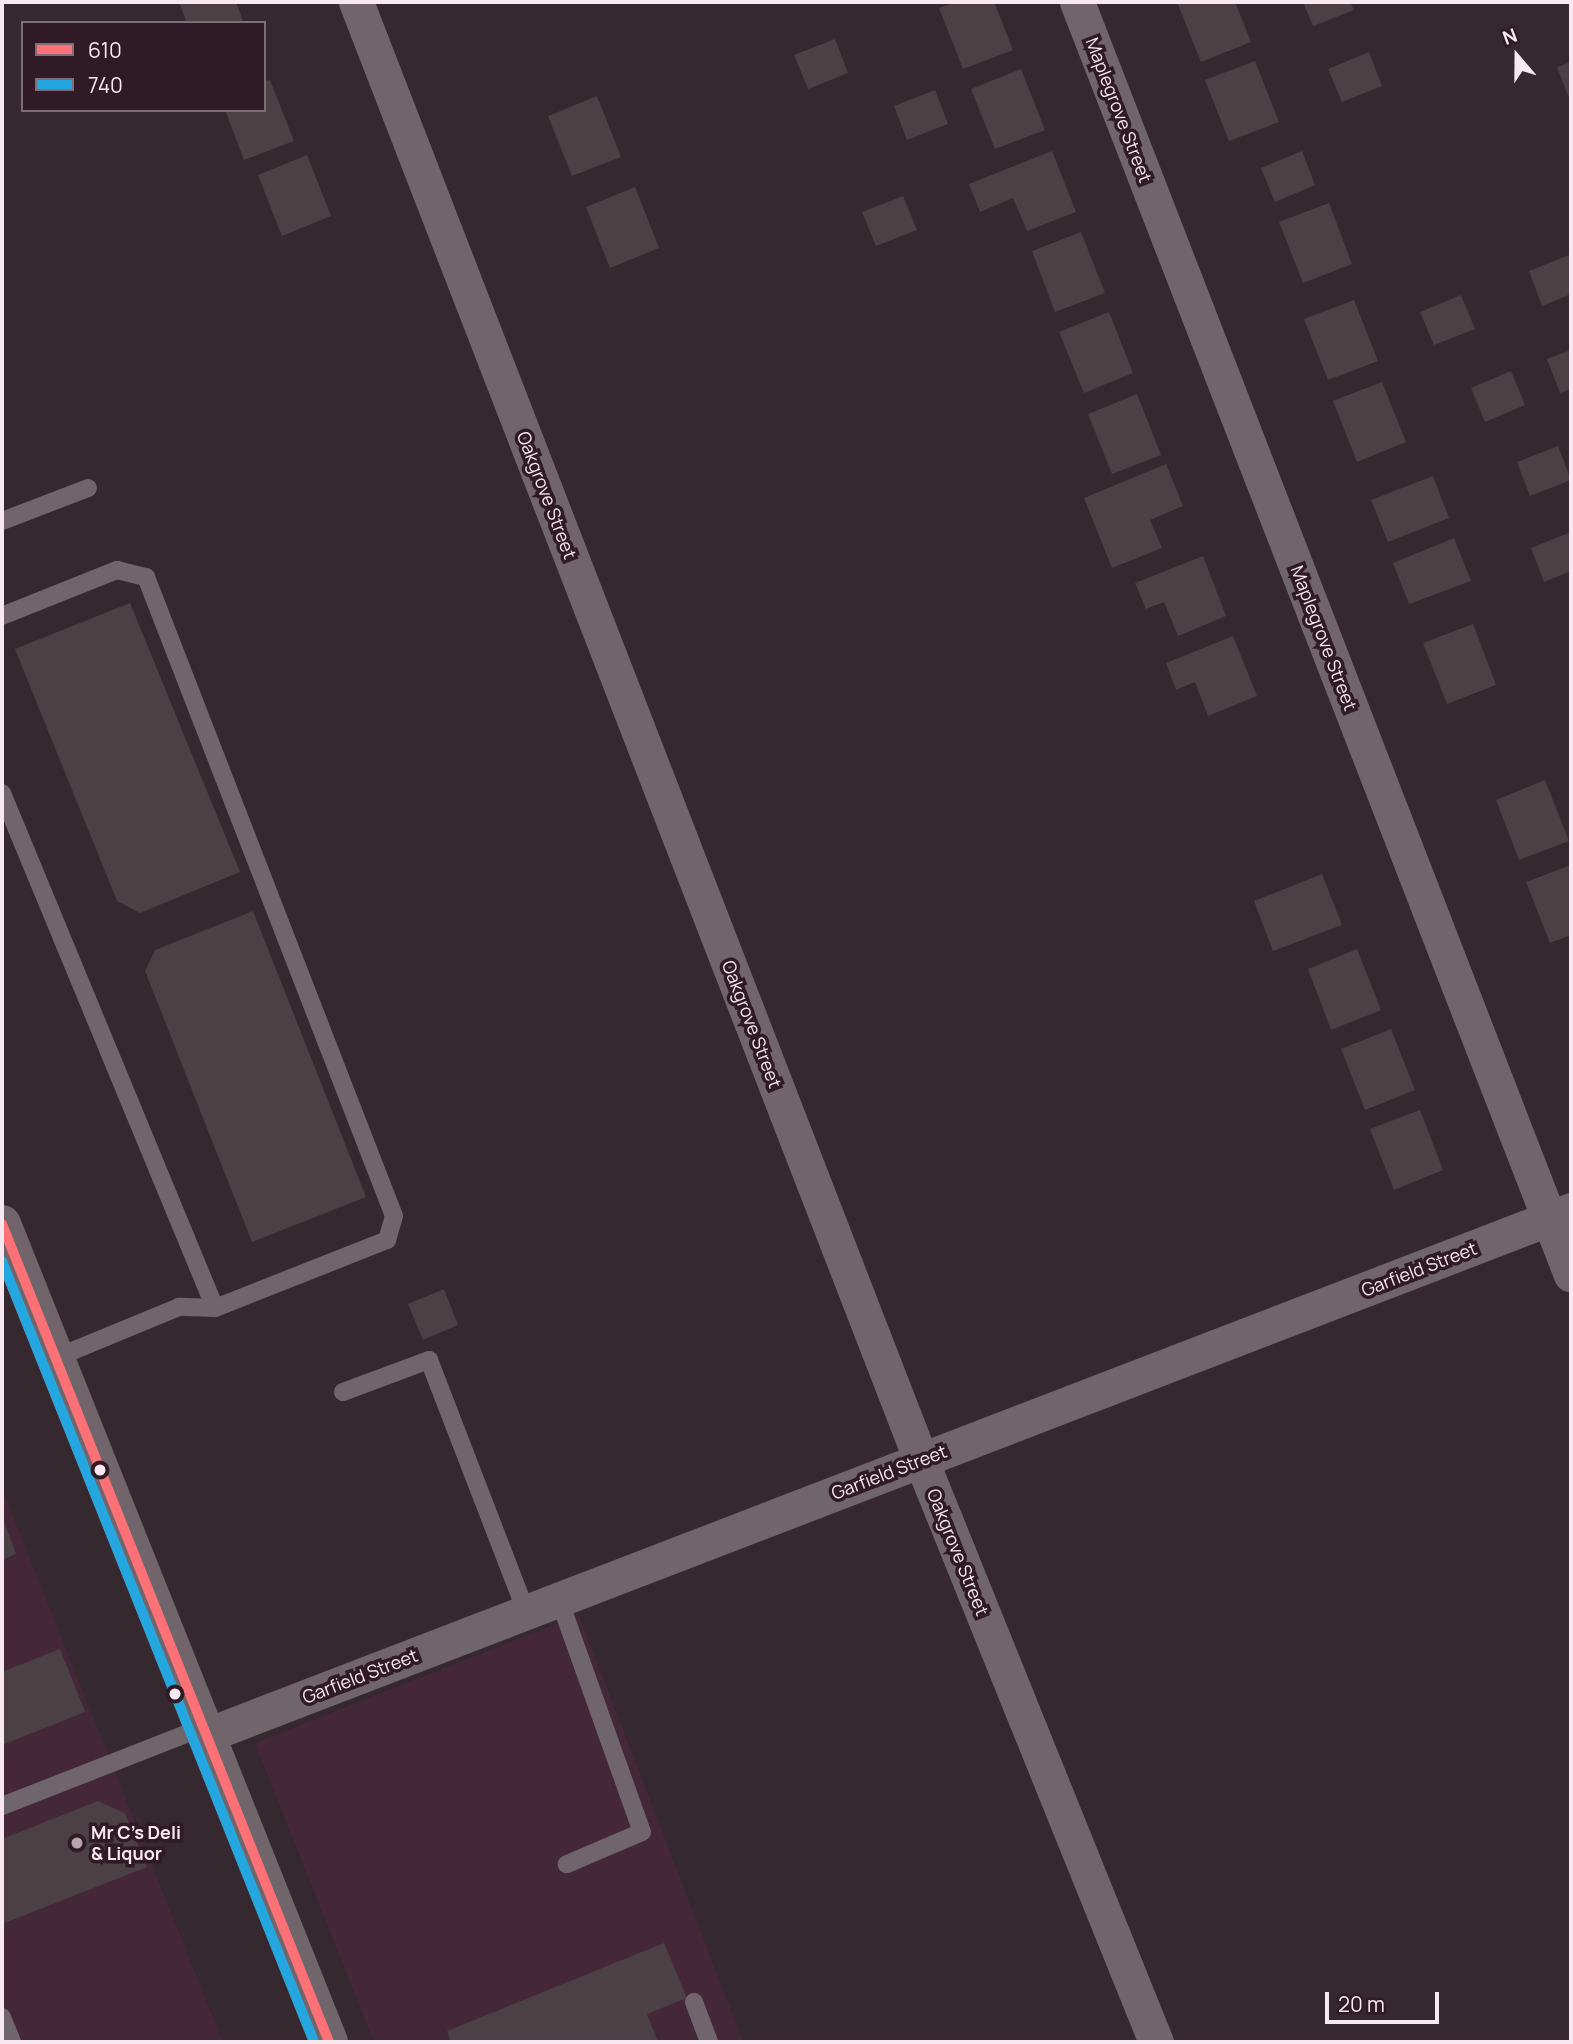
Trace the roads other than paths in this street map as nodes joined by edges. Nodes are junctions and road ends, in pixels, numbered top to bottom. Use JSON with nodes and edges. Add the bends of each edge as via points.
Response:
{"nodes":[{"id":1,"x":356,"y":2,"type":"edge"},
{"id":2,"x":1077,"y":2,"type":"edge"},
{"id":3,"x":88,"y":488,"type":"dead end"},
{"id":4,"x":2,"y":521,"type":"edge"},
{"id":5,"x":2,"y":616,"type":"edge"},
{"id":6,"x":2,"y":793,"type":"edge"},
{"id":7,"x":1560,"y":1215,"type":"edge"},
{"id":8,"x":2,"y":1224,"type":"edge"},
{"id":9,"x":1571,"y":1275,"type":"edge"},
{"id":10,"x":215,"y":1307,"type":"junction"},
{"id":11,"x":55,"y":1358,"type":"junction"},
{"id":12,"x":343,"y":1392,"type":"dead end"},
{"id":13,"x":921,"y":1460,"type":"junction"},
{"id":14,"x":559,"y":1599,"type":"junction"},
{"id":15,"x":526,"y":1612,"type":"junction"},
{"id":16,"x":206,"y":1731,"type":"junction"},
{"id":17,"x":2,"y":1806,"type":"edge"},
{"id":18,"x":567,"y":1864,"type":"dead end"},
{"id":19,"x":694,"y":2002,"type":"dead end"},
{"id":20,"x":2,"y":2017,"type":"edge"},
{"id":21,"x":12,"y":2042,"type":"edge"},
{"id":22,"x":329,"y":2042,"type":"edge"},
{"id":23,"x":709,"y":2042,"type":"edge"},
{"id":24,"x":1156,"y":2042,"type":"edge"}],
"edges":[{"from":1,"to":13,"type":"street","name":"Oakgrove Street"},
{"from":2,"to":7,"type":"street","name":"Maplegrove Street"},
{"from":3,"to":4,"type":"lane"},
{"from":5,"to":10,"type":"lane","via":[[117,570],[146,577],[394,1216],[387,1240]]},
{"from":6,"to":10,"type":"lane"},
{"from":7,"to":9,"type":"street","name":"Maplegrove Street"},
{"from":7,"to":13,"type":"street","name":"Garfield Street"},
{"from":8,"to":11,"type":"main road"},
{"from":10,"to":11,"type":"lane","via":[[179,1307]]},
{"from":11,"to":16,"type":"main road"},
{"from":12,"to":15,"type":"lane","via":[[429,1360]]},
{"from":13,"to":14,"type":"street","name":"Garfield Street"},
{"from":13,"to":24,"type":"street","name":"Oakgrove Street"},
{"from":14,"to":15,"type":"street","name":"Garfield Street"},
{"from":14,"to":18,"type":"lane","via":[[642,1832]]},
{"from":15,"to":16,"type":"street","name":"Garfield Street"},
{"from":16,"to":17,"type":"lane"},
{"from":16,"to":22,"type":"main road"},
{"from":19,"to":23,"type":"lane"},
{"from":20,"to":21,"type":"lane"}]}
